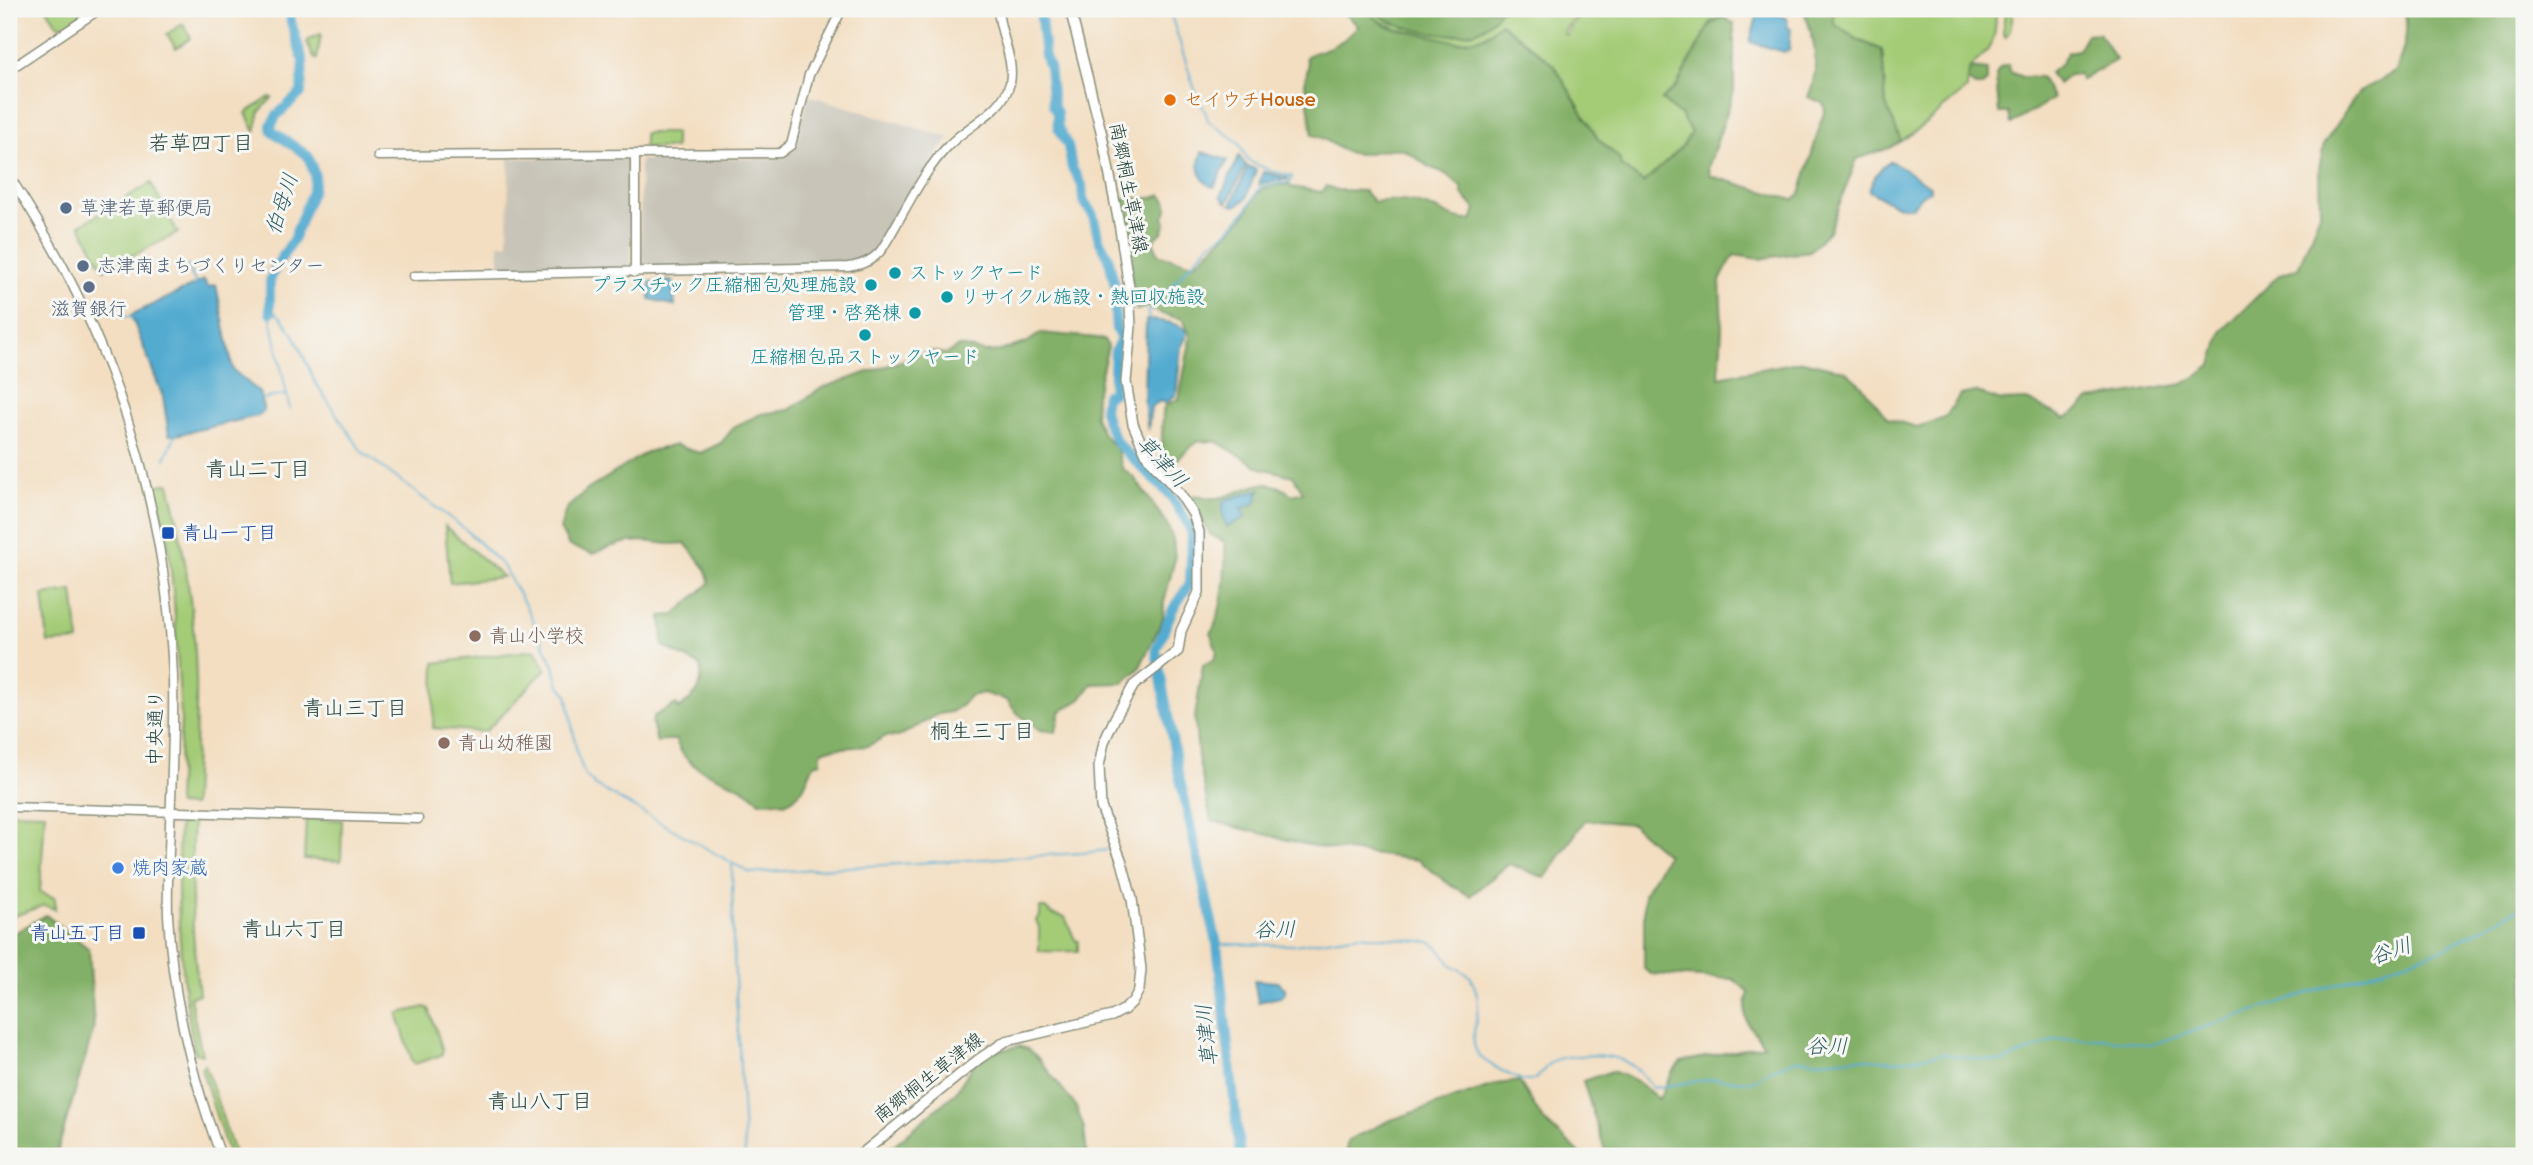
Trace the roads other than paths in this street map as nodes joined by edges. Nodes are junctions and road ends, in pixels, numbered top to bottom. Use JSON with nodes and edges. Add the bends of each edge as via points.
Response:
{"nodes":[{"id":1,"x":100,"y":9,"type":"edge"},
{"id":2,"x":842,"y":9,"type":"edge"},
{"id":3,"x":998,"y":9,"type":"edge"},
{"id":4,"x":1069,"y":9,"type":"edge"},
{"id":5,"x":9,"y":70,"type":"edge"},
{"id":6,"x":635,"y":155,"type":"junction"},
{"id":7,"x":378,"y":156,"type":"dead end"},
{"id":8,"x":9,"y":176,"type":"edge"},
{"id":9,"x":635,"y":273,"type":"junction"},
{"id":10,"x":414,"y":276,"type":"dead end"},
{"id":11,"x":9,"y":807,"type":"edge"},
{"id":12,"x":171,"y":811,"type":"junction"},
{"id":13,"x":418,"y":819,"type":"dead end"},
{"id":14,"x":221,"y":1156,"type":"edge"},
{"id":15,"x":859,"y":1156,"type":"edge"}],
"edges":[{"from":1,"to":5,"type":"street"},
{"from":2,"to":6,"type":"street","via":[[809,75],[787,149],[773,154]]},
{"from":3,"to":9,"type":"street","via":[[1011,69],[1007,93],[945,149],[872,259],[848,267]]},
{"from":4,"to":15,"type":"main road","name":"南郷桐生草津線","via":[[1102,135],[1120,229],[1131,326],[1126,382],[1133,424],[1147,456],[1180,494],[1199,532],[1199,592],[1181,631],[1178,651],[1134,685],[1104,742],[1099,775],[1101,807],[1134,911],[1139,990],[1125,1009],[1112,1016],[1006,1041]]},
{"from":6,"to":7,"type":"street"},
{"from":6,"to":9,"type":"street"},
{"from":8,"to":12,"type":"street","name":"中央通り","via":[[48,237],[83,307],[119,391],[146,482],[160,547],[173,677]]},
{"from":9,"to":10,"type":"street"},
{"from":11,"to":12,"type":"street"},
{"from":12,"to":13,"type":"street"},
{"from":12,"to":14,"type":"street","name":"中央通り","via":[[168,912],[174,976],[190,1063]]}]}
